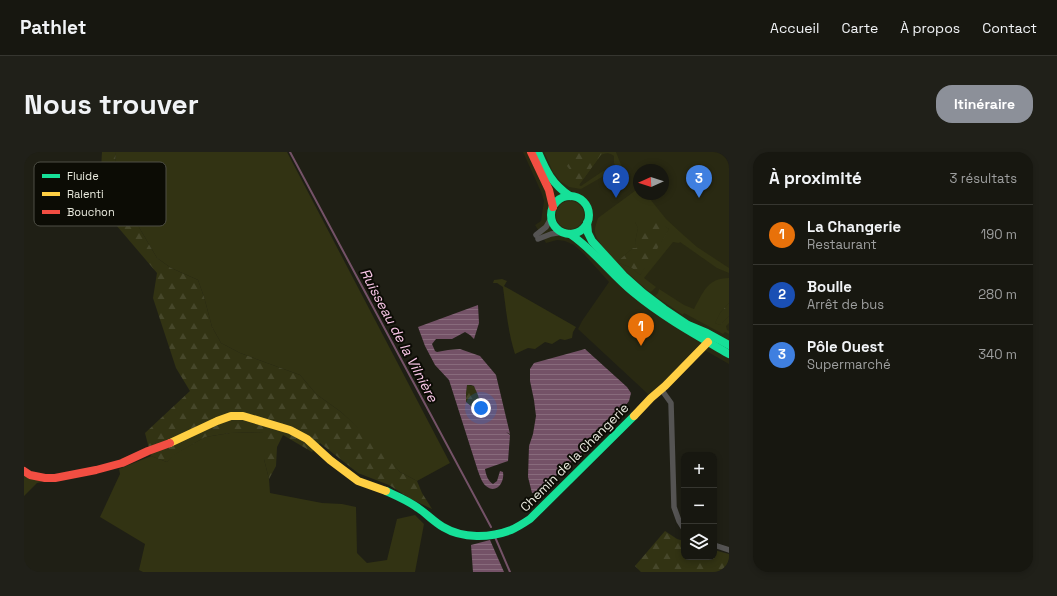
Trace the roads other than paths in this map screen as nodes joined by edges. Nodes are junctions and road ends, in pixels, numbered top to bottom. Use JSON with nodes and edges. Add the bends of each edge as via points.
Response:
{"nodes":[{"id":1,"x":531,"y":152,"type":"edge"},
{"id":2,"x":538,"y":152,"type":"edge"},
{"id":3,"x":570,"y":196,"type":"junction"},
{"id":4,"x":553,"y":207,"type":"junction"},
{"id":5,"x":552,"y":218,"type":"junction"},
{"id":6,"x":587,"y":223,"type":"junction"},
{"id":7,"x":566,"y":233,"type":"junction"},
{"id":8,"x":708,"y":342,"type":"junction"},
{"id":9,"x":729,"y":345,"type":"edge"},
{"id":10,"x":729,"y":354,"type":"edge"},
{"id":11,"x":661,"y":389,"type":"junction"},
{"id":12,"x":24,"y":471,"type":"edge"},
{"id":13,"x":681,"y":524,"type":"edge"},
{"id":14,"x":717,"y":546,"type":"edge"},
{"id":15,"x":729,"y":550,"type":"edge"}],
"edges":[{"from":1,"to":4,"type":"street","via":[[549,190]]},
{"from":2,"to":3,"type":"street","via":[[555,184]]},
{"from":3,"to":4,"type":"street","via":[[560,199]]},
{"from":3,"to":6,"type":"street","via":[[579,198],[586,204],[589,213]]},
{"from":4,"to":5,"type":"street"},
{"from":5,"to":7,"type":"street","via":[[556,226]]},
{"from":5,"to":7,"type":"street","via":[[537,237]]},
{"from":6,"to":7,"type":"street","via":[[579,232]]},
{"from":6,"to":9,"type":"street","via":[[592,241],[642,293],[688,324]]},
{"from":7,"to":8,"type":"street","via":[[586,246],[642,300],[679,326]]},
{"from":8,"to":10,"type":"street"},
{"from":8,"to":11,"type":"street","name":"Chemin de la Changerie"},
{"from":11,"to":12,"type":"street","name":"Chemin de la Changerie","via":[[530,519],[511,530],[491,535],[467,536],[442,527],[410,503],[358,481],[307,440],[290,430],[243,416],[231,416],[122,463],[103,468],[55,478],[30,475]]},
{"from":11,"to":13,"type":"street","via":[[671,403],[674,507]]},
{"from":14,"to":15,"type":"street"}]}
